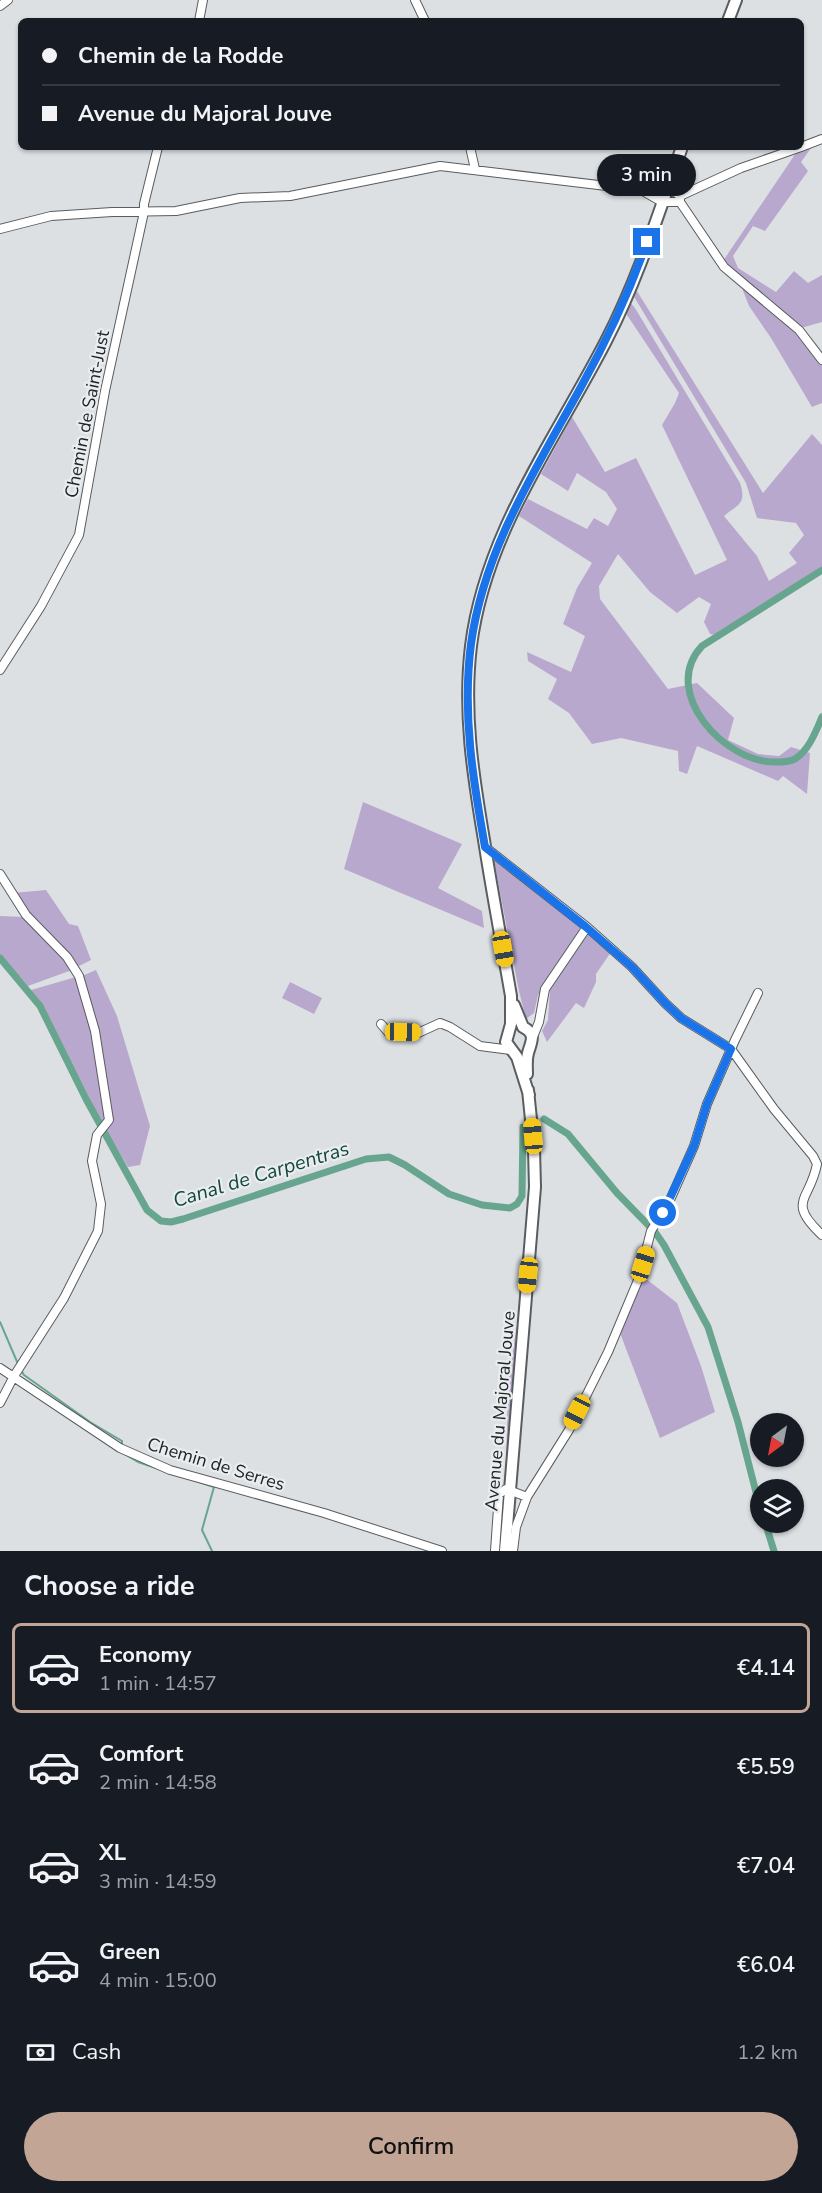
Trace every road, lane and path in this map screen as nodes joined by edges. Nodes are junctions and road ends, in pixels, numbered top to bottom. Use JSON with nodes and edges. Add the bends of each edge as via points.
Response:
{"nodes":[{"id":1,"x":8,"y":0,"type":"edge"},
{"id":2,"x":203,"y":0,"type":"edge"},
{"id":3,"x":415,"y":0,"type":"edge"},
{"id":4,"x":736,"y":0,"type":"edge"},
{"id":5,"x":0,"y":6,"type":"edge"},
{"id":6,"x":200,"y":18,"type":"edge"},
{"id":7,"x":424,"y":18,"type":"edge"},
{"id":8,"x":729,"y":18,"type":"edge"},
{"id":9,"x":822,"y":140,"type":"edge"},
{"id":10,"x":804,"y":146,"type":"edge"},
{"id":11,"x":157,"y":150,"type":"edge"},
{"id":12,"x":471,"y":150,"type":"edge"},
{"id":13,"x":681,"y":150,"type":"edge"},
{"id":14,"x":792,"y":150,"type":"edge"},
{"id":15,"x":475,"y":169,"type":"junction"},
{"id":16,"x":667,"y":189,"type":"junction"},
{"id":17,"x":640,"y":190,"type":"junction"},
{"id":18,"x":680,"y":199,"type":"junction"},
{"id":19,"x":662,"y":202,"type":"junction"},
{"id":20,"x":144,"y":212,"type":"junction"},
{"id":21,"x":0,"y":229,"type":"edge"},
{"id":22,"x":822,"y":360,"type":"edge"},
{"id":23,"x":0,"y":670,"type":"edge"},
{"id":24,"x":485,"y":847,"type":"junction"},
{"id":25,"x":0,"y":874,"type":"edge"},
{"id":26,"x":586,"y":927,"type":"junction"},
{"id":27,"x":758,"y":993,"type":"dead end"},
{"id":28,"x":511,"y":996,"type":"junction"},
{"id":29,"x":541,"y":1014,"type":"junction"},
{"id":30,"x":381,"y":1024,"type":"dead end"},
{"id":31,"x":524,"y":1027,"type":"junction"},
{"id":32,"x":508,"y":1034,"type":"junction"},
{"id":33,"x":533,"y":1037,"type":"junction"},
{"id":34,"x":488,"y":1047,"type":"junction"},
{"id":35,"x":731,"y":1049,"type":"junction"},
{"id":36,"x":528,"y":1050,"type":"junction"},
{"id":37,"x":512,"y":1051,"type":"junction"},
{"id":38,"x":529,"y":1095,"type":"junction"},
{"id":39,"x":822,"y":1235,"type":"edge"},
{"id":40,"x":0,"y":1368,"type":"edge"},
{"id":41,"x":14,"y":1376,"type":"junction"},
{"id":42,"x":0,"y":1403,"type":"edge"},
{"id":43,"x":510,"y":1490,"type":"junction"},
{"id":44,"x":527,"y":1497,"type":"junction"},
{"id":45,"x":442,"y":1551,"type":"edge"},
{"id":46,"x":495,"y":1551,"type":"edge"},
{"id":47,"x":505,"y":1551,"type":"edge"},
{"id":48,"x":513,"y":1551,"type":"edge"}],
"edges":[{"from":1,"to":5,"type":"street"},
{"from":2,"to":6,"type":"street"},
{"from":3,"to":7,"type":"street"},
{"from":4,"to":8,"type":"main road"},
{"from":9,"to":10,"type":"street"},
{"from":11,"to":20,"type":"street","name":"Chemin de Saint-Just"},
{"from":12,"to":15,"type":"street"},
{"from":13,"to":16,"type":"main road","name":"Avenue du Majoral Jouve"},
{"from":14,"to":18,"type":"street","via":[[684,192]]},
{"from":15,"to":17,"type":"street"},
{"from":15,"to":20,"type":"street","via":[[441,165],[290,196],[255,196],[176,211]]},
{"from":16,"to":17,"type":"street"},
{"from":16,"to":18,"type":"street"},
{"from":16,"to":19,"type":"main road","name":"Avenue du Majoral Jouve"},
{"from":17,"to":19,"type":"street"},
{"from":18,"to":19,"type":"street"},
{"from":18,"to":22,"type":"street","via":[[723,267],[799,330]]},
{"from":19,"to":24,"type":"main road","name":"Avenue du Majoral Jouve","via":[[616,321],[505,528],[480,602],[471,645],[467,715]]},
{"from":20,"to":21,"type":"street","via":[[51,216]]},
{"from":20,"to":23,"type":"street","name":"Chemin de Saint-Just","via":[[79,535]]},
{"from":24,"to":26,"type":"street"},
{"from":24,"to":28,"type":"main road","name":"Avenue du Majoral Jouve"},
{"from":25,"to":41,"type":"street","via":[[26,915],[67,957],[79,976],[95,1031],[109,1120],[92,1161],[101,1204],[98,1231],[50,1323]]},
{"from":26,"to":29,"type":"street","via":[[545,989]]},
{"from":26,"to":35,"type":"street","via":[[681,1018]]},
{"from":27,"to":35,"type":"street"},
{"from":28,"to":31,"type":"main road","name":"Avenue du Majoral Jouve"},
{"from":28,"to":32,"type":"main road","name":"Avenue du Majoral Jouve"},
{"from":29,"to":31,"type":"street"},
{"from":29,"to":33,"type":"street"},
{"from":30,"to":34,"type":"street","via":[[388,1032],[418,1033],[440,1023]]},
{"from":31,"to":32,"type":"main road","via":[[515,1027]]},
{"from":31,"to":33,"type":"main road","name":"Avenue du Majoral Jouve"},
{"from":32,"to":34,"type":"street"},
{"from":32,"to":37,"type":"main road","name":"Avenue du Majoral Jouve","via":[[506,1042]]},
{"from":33,"to":36,"type":"main road","name":"Avenue du Majoral Jouve"},
{"from":34,"to":37,"type":"street"},
{"from":35,"to":39,"type":"street","via":[[817,1164],[802,1208],[807,1220]]},
{"from":35,"to":44,"type":"street","via":[[694,1146],[670,1200],[652,1228],[639,1278],[608,1352],[569,1430]]},
{"from":36,"to":37,"type":"main road"},
{"from":36,"to":38,"type":"main road","name":"Avenue du Majoral Jouve"},
{"from":37,"to":38,"type":"main road","name":"Avenue du Majoral Jouve"},
{"from":38,"to":43,"type":"main road","name":"Avenue du Majoral Jouve","via":[[535,1187]]},
{"from":40,"to":41,"type":"street","name":"Chemin de Serres"},
{"from":41,"to":42,"type":"street"},
{"from":41,"to":45,"type":"street","name":"Chemin de Serres","via":[[120,1448],[170,1470]]},
{"from":43,"to":44,"type":"street"},
{"from":43,"to":46,"type":"street","via":[[502,1490],[498,1498]]},
{"from":43,"to":47,"type":"main road","name":"Avenue du Majoral Jouve"},
{"from":44,"to":48,"type":"street","via":[[516,1527]]}]}
